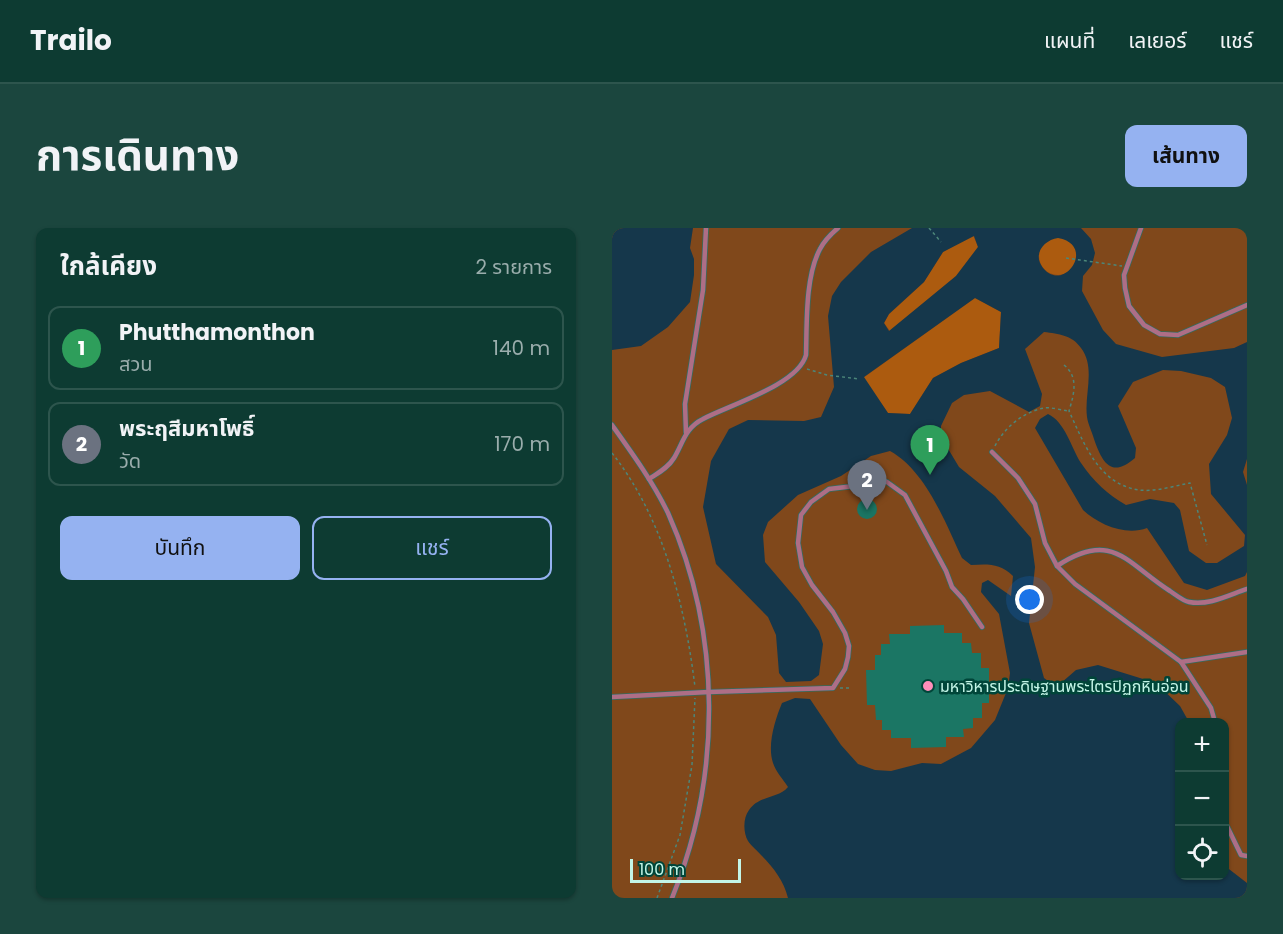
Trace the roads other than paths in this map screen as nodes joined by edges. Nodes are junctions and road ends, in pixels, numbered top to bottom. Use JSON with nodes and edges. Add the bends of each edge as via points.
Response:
{"nodes":[{"id":1,"x":706,"y":228,"type":"edge"},
{"id":2,"x":838,"y":228,"type":"edge"},
{"id":3,"x":1141,"y":228,"type":"edge"},
{"id":4,"x":1247,"y":305,"type":"edge"},
{"id":5,"x":612,"y":425,"type":"edge"},
{"id":6,"x":686,"y":433,"type":"junction"},
{"id":7,"x":992,"y":452,"type":"road end"},
{"id":8,"x":649,"y":479,"type":"junction"},
{"id":9,"x":1057,"y":566,"type":"junction"},
{"id":10,"x":1247,"y":589,"type":"edge"},
{"id":11,"x":982,"y":627,"type":"dead end"},
{"id":12,"x":1247,"y":652,"type":"edge"},
{"id":13,"x":1181,"y":662,"type":"junction"},
{"id":14,"x":709,"y":692,"type":"junction"},
{"id":15,"x":612,"y":698,"type":"edge"},
{"id":16,"x":1213,"y":718,"type":"edge"},
{"id":17,"x":1227,"y":826,"type":"edge"},
{"id":18,"x":1247,"y":855,"type":"edge"},
{"id":19,"x":672,"y":898,"type":"edge"}],
"edges":[{"from":1,"to":6,"type":"lane","via":[[703,290],[685,404]]},
{"from":2,"to":6,"type":"lane","via":[[813,264],[806,355],[801,367],[767,390],[701,419]]},
{"from":3,"to":4,"type":"lane","via":[[1124,275],[1129,306],[1144,325],[1160,334],[1178,335]]},
{"from":5,"to":8,"type":"lane"},
{"from":6,"to":8,"type":"lane","via":[[673,459]]},
{"from":7,"to":9,"type":"lane","via":[[1018,478],[1035,504],[1045,543]]},
{"from":8,"to":14,"type":"lane","via":[[683,551],[694,589],[704,633]]},
{"from":9,"to":10,"type":"lane","via":[[1069,558],[1107,550],[1128,558],[1187,602],[1207,603]]},
{"from":9,"to":13,"type":"lane","via":[[1075,584]]},
{"from":11,"to":14,"type":"lane","via":[[952,587],[905,495],[887,482],[871,478],[854,486],[829,489],[801,515],[798,543],[802,567],[833,612],[849,646],[845,669],[833,688]]},
{"from":12,"to":13,"type":"lane"},
{"from":13,"to":16,"type":"lane"},
{"from":14,"to":15,"type":"lane"},
{"from":14,"to":19,"type":"lane","via":[[709,737],[700,808]]},
{"from":17,"to":18,"type":"lane","via":[[1241,855]]}]}
